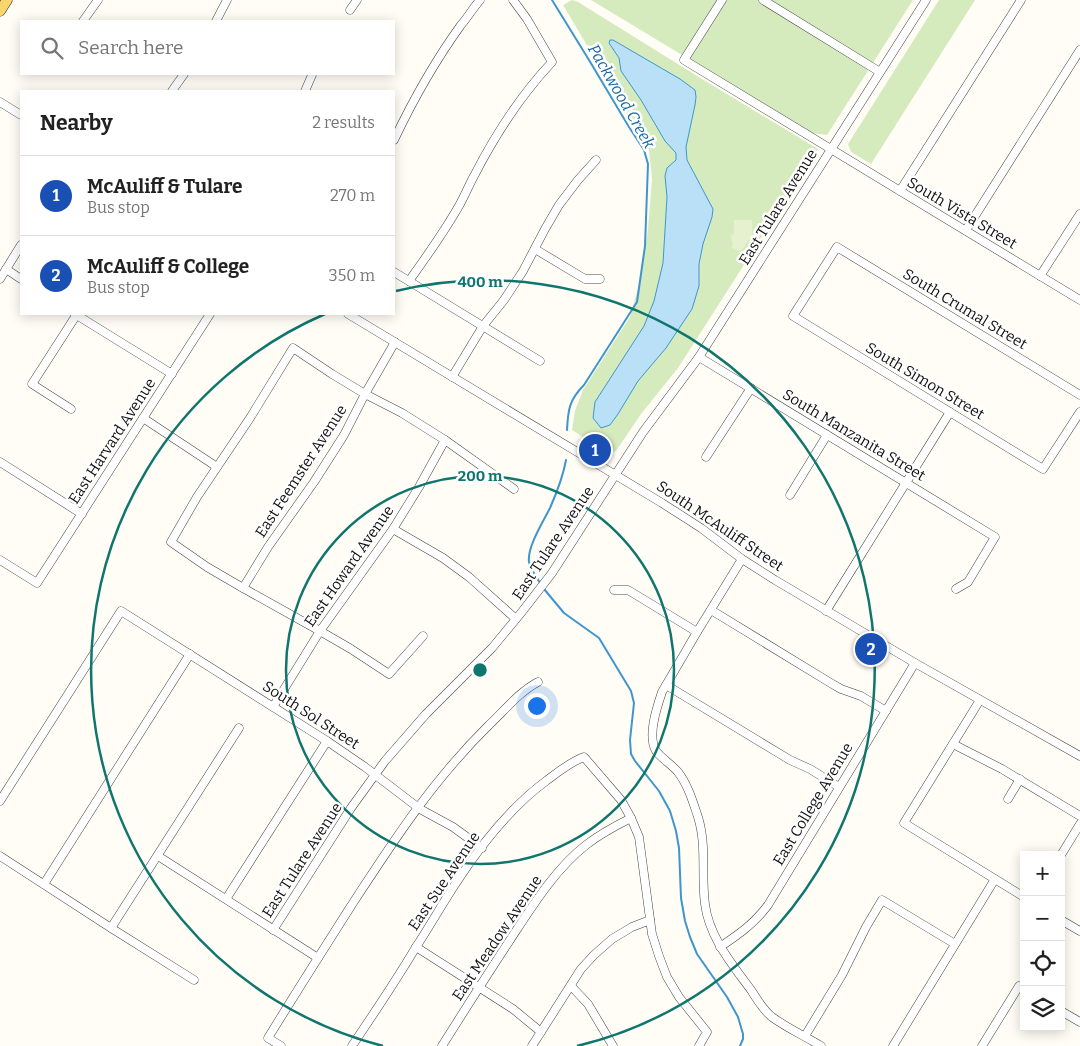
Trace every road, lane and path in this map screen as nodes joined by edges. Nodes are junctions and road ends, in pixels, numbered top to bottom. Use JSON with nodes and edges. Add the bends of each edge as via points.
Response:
{"nodes":[{"id":1,"x":7,"y":0,"type":"edge"},
{"id":2,"x":98,"y":0,"type":"edge"},
{"id":3,"x":227,"y":0,"type":"edge"},
{"id":4,"x":357,"y":0,"type":"edge"},
{"id":5,"x":480,"y":0,"type":"edge"},
{"id":6,"x":513,"y":0,"type":"edge"},
{"id":7,"x":722,"y":0,"type":"edge"},
{"id":8,"x":763,"y":0,"type":"edge"},
{"id":9,"x":926,"y":0,"type":"edge"},
{"id":10,"x":1021,"y":0,"type":"edge"},
{"id":11,"x":350,"y":10,"type":"dead end"},
{"id":12,"x":0,"y":11,"type":"edge"},
{"id":13,"x":85,"y":20,"type":"edge"},
{"id":14,"x":217,"y":20,"type":"edge"},
{"id":15,"x":1080,"y":50,"type":"edge"},
{"id":16,"x":880,"y":72,"type":"junction"},
{"id":17,"x":183,"y":75,"type":"edge"},
{"id":18,"x":312,"y":75,"type":"edge"},
{"id":19,"x":173,"y":90,"type":"edge"},
{"id":20,"x":305,"y":90,"type":"edge"},
{"id":21,"x":0,"y":102,"type":"edge"},
{"id":22,"x":20,"y":113,"type":"edge"},
{"id":23,"x":395,"y":138,"type":"edge"},
{"id":24,"x":831,"y":149,"type":"junction"},
{"id":25,"x":596,"y":160,"type":"dead end"},
{"id":26,"x":900,"y":191,"type":"junction"},
{"id":27,"x":1080,"y":214,"type":"edge"},
{"id":28,"x":966,"y":230,"type":"junction"},
{"id":29,"x":20,"y":247,"type":"edge"},
{"id":30,"x":535,"y":249,"type":"junction"},
{"id":31,"x":6,"y":269,"type":"junction"},
{"id":32,"x":395,"y":273,"type":"edge"},
{"id":33,"x":1040,"y":276,"type":"junction"},
{"id":34,"x":20,"y":278,"type":"edge"},
{"id":35,"x":0,"y":279,"type":"edge"},
{"id":36,"x":600,"y":279,"type":"dead end"},
{"id":37,"x":409,"y":281,"type":"junction"},
{"id":38,"x":1080,"y":300,"type":"edge"},
{"id":39,"x":75,"y":315,"type":"edge"},
{"id":40,"x":78,"y":315,"type":"edge"},
{"id":41,"x":209,"y":315,"type":"edge"},
{"id":42,"x":350,"y":315,"type":"edge"},
{"id":43,"x":793,"y":316,"type":"joint"},
{"id":44,"x":483,"y":326,"type":"junction"},
{"id":45,"x":395,"y":342,"type":"junction"},
{"id":46,"x":699,"y":356,"type":"junction"},
{"id":47,"x":540,"y":361,"type":"dead end"},
{"id":48,"x":172,"y":374,"type":"junction"},
{"id":49,"x":452,"y":377,"type":"junction"},
{"id":50,"x":751,"y":388,"type":"junction"},
{"id":51,"x":366,"y":394,"type":"junction"},
{"id":52,"x":1080,"y":395,"type":"edge"},
{"id":53,"x":71,"y":409,"type":"dead end"},
{"id":54,"x":950,"y":412,"type":"junction"},
{"id":55,"x":1080,"y":412,"type":"edge"},
{"id":56,"x":143,"y":418,"type":"junction"},
{"id":57,"x":827,"y":434,"type":"junction"},
{"id":58,"x":445,"y":440,"type":"junction"},
{"id":59,"x":706,"y":457,"type":"dead end"},
{"id":60,"x":0,"y":462,"type":"edge"},
{"id":61,"x":217,"y":467,"type":"junction"},
{"id":62,"x":616,"y":475,"type":"junction"},
{"id":63,"x":906,"y":483,"type":"junction"},
{"id":64,"x":514,"y":489,"type":"dead end"},
{"id":65,"x":790,"y":495,"type":"dead end"},
{"id":66,"x":82,"y":514,"type":"junction"},
{"id":67,"x":393,"y":529,"type":"junction"},
{"id":68,"x":742,"y":559,"type":"junction"},
{"id":69,"x":0,"y":560,"type":"edge"},
{"id":70,"x":243,"y":588,"type":"junction"},
{"id":71,"x":956,"y":589,"type":"dead end"},
{"id":72,"x":614,"y":590,"type":"dead end"},
{"id":73,"x":711,"y":610,"type":"junction"},
{"id":74,"x":826,"y":611,"type":"junction"},
{"id":75,"x":516,"y":619,"type":"junction"},
{"id":76,"x":320,"y":630,"type":"junction"},
{"id":77,"x":697,"y":632,"type":"junction"},
{"id":78,"x":423,"y":636,"type":"dead end"},
{"id":79,"x":190,"y":654,"type":"junction"},
{"id":80,"x":915,"y":663,"type":"junction"},
{"id":81,"x":538,"y":682,"type":"dead end"},
{"id":82,"x":666,"y":685,"type":"junction"},
{"id":83,"x":980,"y":700,"type":"junction"},
{"id":84,"x":273,"y":708,"type":"junction"},
{"id":85,"x":886,"y":711,"type":"junction"},
{"id":86,"x":239,"y":728,"type":"dead end"},
{"id":87,"x":327,"y":741,"type":"junction"},
{"id":88,"x":953,"y":744,"type":"junction"},
{"id":89,"x":1080,"y":756,"type":"edge"},
{"id":90,"x":375,"y":774,"type":"junction"},
{"id":91,"x":1020,"y":779,"type":"junction"},
{"id":92,"x":839,"y":787,"type":"junction"},
{"id":93,"x":1008,"y":799,"type":"dead end"},
{"id":94,"x":0,"y":801,"type":"edge"},
{"id":95,"x":418,"y":807,"type":"junction"},
{"id":96,"x":1080,"y":816,"type":"edge"},
{"id":97,"x":631,"y":818,"type":"junction"},
{"id":98,"x":1080,"y":824,"type":"edge"},
{"id":99,"x":482,"y":848,"type":"junction"},
{"id":100,"x":1063,"y":851,"type":"edge"},
{"id":101,"x":0,"y":856,"type":"edge"},
{"id":102,"x":158,"y":856,"type":"junction"},
{"id":103,"x":994,"y":879,"type":"junction"},
{"id":104,"x":44,"y":884,"type":"junction"},
{"id":105,"x":1022,"y":896,"type":"edge"},
{"id":106,"x":226,"y":899,"type":"junction"},
{"id":107,"x":650,"y":920,"type":"junction"},
{"id":108,"x":1065,"y":922,"type":"edge"},
{"id":109,"x":111,"y":928,"type":"junction"},
{"id":110,"x":273,"y":930,"type":"junction"},
{"id":111,"x":1080,"y":931,"type":"edge"},
{"id":112,"x":955,"y":944,"type":"junction"},
{"id":113,"x":720,"y":947,"type":"junction"},
{"id":114,"x":416,"y":948,"type":"junction"},
{"id":115,"x":318,"y":958,"type":"junction"},
{"id":116,"x":194,"y":980,"type":"dead end"},
{"id":117,"x":571,"y":986,"type":"junction"},
{"id":118,"x":479,"y":987,"type":"junction"},
{"id":119,"x":1020,"y":989,"type":"edge"},
{"id":120,"x":1065,"y":1013,"type":"edge"},
{"id":121,"x":1080,"y":1022,"type":"edge"},
{"id":122,"x":541,"y":1032,"type":"junction"},
{"id":123,"x":805,"y":1036,"type":"junction"},
{"id":124,"x":281,"y":1046,"type":"edge"},
{"id":125,"x":352,"y":1046,"type":"edge"},
{"id":126,"x":442,"y":1046,"type":"edge"},
{"id":127,"x":532,"y":1046,"type":"edge"},
{"id":128,"x":613,"y":1046,"type":"edge"},
{"id":129,"x":699,"y":1046,"type":"edge"},
{"id":130,"x":821,"y":1046,"type":"edge"},
{"id":131,"x":893,"y":1046,"type":"edge"},
{"id":132,"x":982,"y":1046,"type":"edge"}],
"edges":[{"from":1,"to":12,"type":"main road"},
{"from":2,"to":13,"type":"street"},
{"from":3,"to":14,"type":"street"},
{"from":4,"to":11,"type":"street"},
{"from":5,"to":23,"type":"street","via":[[429,73]]},
{"from":6,"to":37,"type":"street","via":[[552,62],[506,122],[460,204]]},
{"from":7,"to":24,"type":"street","name":"South Vista Street","via":[[684,60]]},
{"from":8,"to":16,"type":"street"},
{"from":9,"to":16,"type":"street","name":"East Tulare Avenue"},
{"from":10,"to":26,"type":"street"},
{"from":15,"to":28,"type":"street"},
{"from":16,"to":24,"type":"street","name":"East Tulare Avenue"},
{"from":17,"to":19,"type":"street"},
{"from":18,"to":20,"type":"street"},
{"from":21,"to":22,"type":"street"},
{"from":24,"to":26,"type":"street","name":"South Vista Street"},
{"from":24,"to":46,"type":"street","name":"East Tulare Avenue"},
{"from":25,"to":30,"type":"street","via":[[559,205]]},
{"from":26,"to":28,"type":"street","name":"South Vista Street"},
{"from":27,"to":33,"type":"street"},
{"from":28,"to":33,"type":"street","name":"South Vista Street"},
{"from":29,"to":31,"type":"street"},
{"from":30,"to":36,"type":"street","via":[[585,279]]},
{"from":30,"to":44,"type":"street","via":[[504,300]]},
{"from":31,"to":34,"type":"street"},
{"from":31,"to":35,"type":"street"},
{"from":32,"to":37,"type":"street"},
{"from":33,"to":38,"type":"street","name":"South Vista Street"},
{"from":37,"to":44,"type":"street"},
{"from":39,"to":53,"type":"street","via":[[32,384]]},
{"from":40,"to":48,"type":"street"},
{"from":41,"to":48,"type":"street","name":"East Harvard Avenue"},
{"from":42,"to":45,"type":"street","name":"South McAuliff Street"},
{"from":43,"to":52,"type":"street","name":"South Crumal Street","via":[[837,247]]},
{"from":43,"to":54,"type":"street","name":"South Simon Street"},
{"from":44,"to":47,"type":"street"},
{"from":44,"to":49,"type":"street"},
{"from":45,"to":49,"type":"street","name":"South McAuliff Street"},
{"from":45,"to":51,"type":"street","name":"East Feemster Avenue"},
{"from":46,"to":50,"type":"street","name":"South Manzanita Street"},
{"from":46,"to":62,"type":"street","name":"East Tulare Avenue","via":[[652,418]]},
{"from":48,"to":56,"type":"street","name":"East Harvard Avenue"},
{"from":49,"to":62,"type":"street","name":"South McAuliff Street"},
{"from":50,"to":57,"type":"street","name":"South Manzanita Street"},
{"from":50,"to":59,"type":"street"},
{"from":51,"to":58,"type":"street"},
{"from":51,"to":61,"type":"street","via":[[293,348]]},
{"from":51,"to":70,"type":"street","name":"East Feemster Avenue","via":[[344,435]]},
{"from":54,"to":55,"type":"street","name":"South Simon Street","via":[[1043,469]]},
{"from":54,"to":63,"type":"street"},
{"from":56,"to":61,"type":"street"},
{"from":56,"to":66,"type":"street","name":"East Harvard Avenue"},
{"from":57,"to":63,"type":"street","name":"South Manzanita Street"},
{"from":57,"to":65,"type":"street"},
{"from":58,"to":64,"type":"street"},
{"from":58,"to":67,"type":"street","name":"East Howard Avenue"},
{"from":60,"to":66,"type":"street"},
{"from":61,"to":70,"type":"street","via":[[170,542]]},
{"from":62,"to":68,"type":"street","name":"South McAuliff Street","via":[[701,528]]},
{"from":62,"to":75,"type":"street","name":"East Tulare Avenue","via":[[567,551]]},
{"from":63,"to":71,"type":"street","name":"South Manzanita Street","via":[[995,537],[968,582]]},
{"from":63,"to":74,"type":"street"},
{"from":66,"to":69,"type":"street","name":"East Harvard Avenue","via":[[37,583]]},
{"from":67,"to":75,"type":"street","via":[[469,577]]},
{"from":67,"to":76,"type":"street","name":"East Howard Avenue"},
{"from":68,"to":73,"type":"street"},
{"from":68,"to":74,"type":"street","name":"South McAuliff Street"},
{"from":70,"to":76,"type":"street"},
{"from":72,"to":77,"type":"street","via":[[628,590]]},
{"from":73,"to":77,"type":"street"},
{"from":73,"to":85,"type":"street","via":[[841,689]]},
{"from":74,"to":80,"type":"street","name":"South McAuliff Street"},
{"from":75,"to":90,"type":"street","name":"East Tulare Avenue","via":[[415,726]]},
{"from":76,"to":78,"type":"street","via":[[389,674]]},
{"from":76,"to":84,"type":"street","name":"East Howard Avenue"},
{"from":77,"to":82,"type":"street"},
{"from":79,"to":84,"type":"street","name":"South Sol Street"},
{"from":79,"to":94,"type":"street","name":"South Sol Street","via":[[121,611]]},
{"from":79,"to":104,"type":"street"},
{"from":80,"to":83,"type":"street","name":"South McAuliff Street"},
{"from":80,"to":85,"type":"street","name":"East College Avenue"},
{"from":81,"to":95,"type":"street","via":[[526,688],[478,736]]},
{"from":82,"to":92,"type":"street"},
{"from":82,"to":113,"type":"street","via":[[658,702],[653,743],[656,751],[685,784],[702,831],[705,905]]},
{"from":83,"to":88,"type":"street"},
{"from":83,"to":89,"type":"street","name":"South McAuliff Street"},
{"from":84,"to":87,"type":"street","name":"South Sol Street"},
{"from":85,"to":92,"type":"street","name":"East College Avenue"},
{"from":86,"to":102,"type":"street"},
{"from":87,"to":90,"type":"street","name":"South Sol Street"},
{"from":87,"to":106,"type":"street"},
{"from":88,"to":91,"type":"street"},
{"from":88,"to":103,"type":"street","via":[[904,824]]},
{"from":90,"to":95,"type":"street","name":"South Sol Street"},
{"from":90,"to":110,"type":"street","name":"East Tulare Avenue"},
{"from":91,"to":93,"type":"street"},
{"from":91,"to":96,"type":"street"},
{"from":92,"to":113,"type":"street","name":"East College Avenue","via":[[768,905],[751,924]]},
{"from":95,"to":99,"type":"street","name":"South Sol Street","via":[[453,826]]},
{"from":95,"to":115,"type":"street"},
{"from":97,"to":99,"type":"street","name":"East Sue Avenue","via":[[621,800],[584,757],[533,790],[512,810]]},
{"from":97,"to":107,"type":"street","via":[[639,837]]},
{"from":97,"to":118,"type":"street","name":"East Meadow Avenue","via":[[584,846],[560,870]]},
{"from":98,"to":100,"type":"street"},
{"from":99,"to":114,"type":"street","name":"East Sue Avenue","via":[[456,882]]},
{"from":101,"to":104,"type":"street"},
{"from":102,"to":106,"type":"street"},
{"from":102,"to":109,"type":"street"},
{"from":103,"to":105,"type":"street"},
{"from":103,"to":112,"type":"street"},
{"from":104,"to":109,"type":"street"},
{"from":106,"to":110,"type":"street"},
{"from":107,"to":117,"type":"street","via":[[612,939],[594,955]]},
{"from":107,"to":129,"type":"street","via":[[667,976],[707,1032]]},
{"from":108,"to":111,"type":"street"},
{"from":109,"to":116,"type":"street"},
{"from":110,"to":115,"type":"street"},
{"from":112,"to":123,"type":"street","via":[[882,900]]},
{"from":112,"to":131,"type":"street"},
{"from":113,"to":123,"type":"street","via":[[765,1011]]},
{"from":114,"to":118,"type":"street"},
{"from":114,"to":125,"type":"street","name":"East Sue Avenue"},
{"from":115,"to":124,"type":"street","via":[[268,1038]]},
{"from":117,"to":122,"type":"street"},
{"from":117,"to":128,"type":"street","via":[[588,1004]]},
{"from":118,"to":122,"type":"street"},
{"from":118,"to":126,"type":"street","name":"East Meadow Avenue"},
{"from":119,"to":132,"type":"street"},
{"from":120,"to":121,"type":"street"},
{"from":122,"to":127,"type":"street"},
{"from":123,"to":130,"type":"street"}]}
